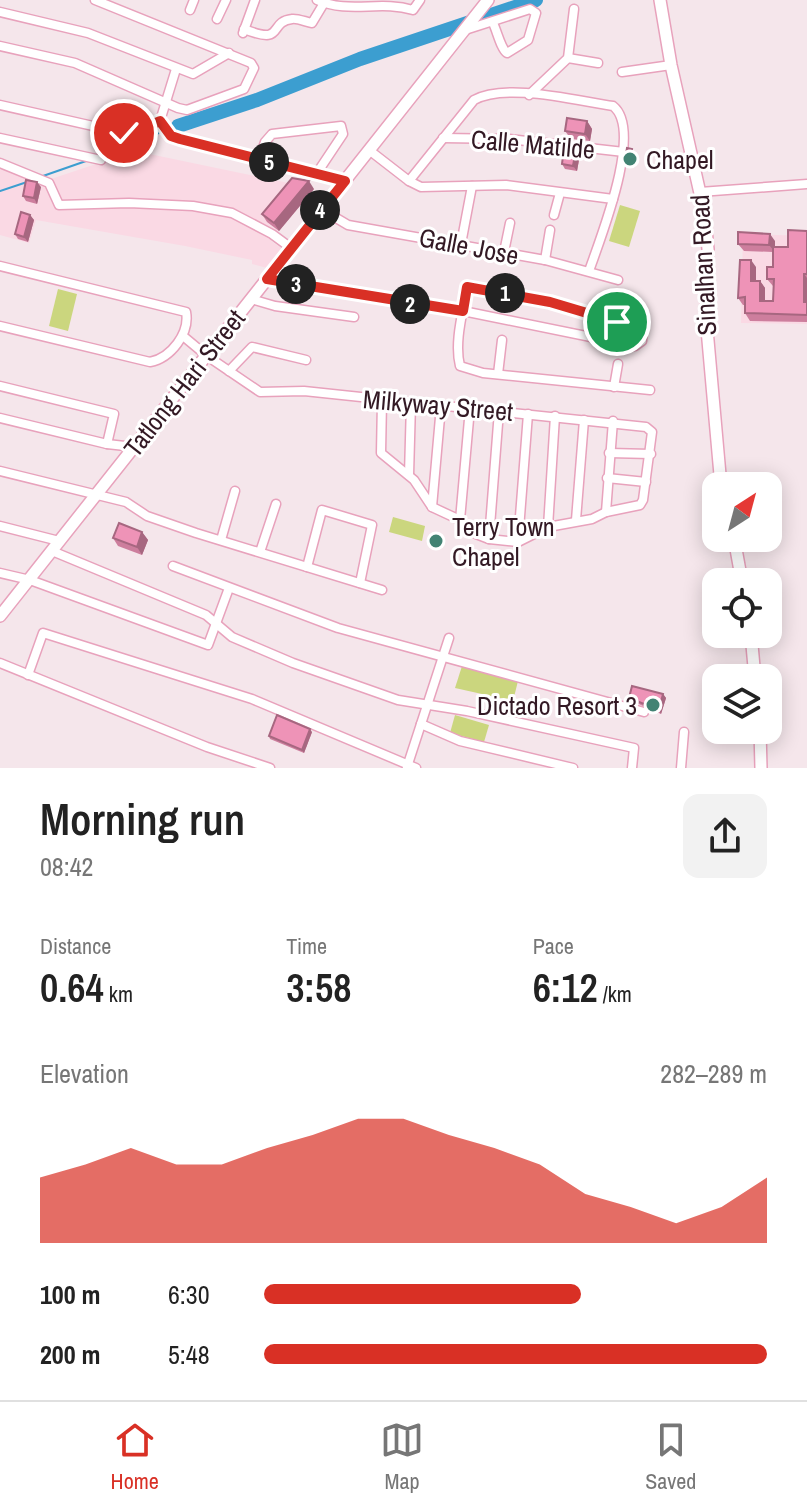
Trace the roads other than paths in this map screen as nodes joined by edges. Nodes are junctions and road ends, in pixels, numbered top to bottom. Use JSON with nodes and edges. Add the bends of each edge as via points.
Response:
{"nodes":[{"id":1,"x":95,"y":0,"type":"edge"},
{"id":2,"x":194,"y":0,"type":"edge"},
{"id":3,"x":226,"y":0,"type":"edge"},
{"id":4,"x":255,"y":0,"type":"edge"},
{"id":5,"x":420,"y":0,"type":"edge"},
{"id":6,"x":660,"y":0,"type":"edge"},
{"id":7,"x":321,"y":1,"type":"edge"},
{"id":8,"x":359,"y":3,"type":"edge"},
{"id":9,"x":482,"y":3,"type":"edge"},
{"id":10,"x":574,"y":9,"type":"dead end"},
{"id":11,"x":190,"y":10,"type":"dead end"},
{"id":12,"x":0,"y":12,"type":"edge"},
{"id":13,"x":217,"y":19,"type":"dead end"},
{"id":14,"x":493,"y":23,"type":"junction"},
{"id":15,"x":467,"y":27,"type":"junction"},
{"id":16,"x":212,"y":33,"type":"dead end"},
{"id":17,"x":207,"y":45,"type":"junction"},
{"id":18,"x":0,"y":46,"type":"edge"},
{"id":19,"x":229,"y":53,"type":"junction"},
{"id":20,"x":568,"y":58,"type":"junction"},
{"id":21,"x":598,"y":63,"type":"dead end"},
{"id":22,"x":671,"y":65,"type":"junction"},
{"id":23,"x":176,"y":69,"type":"junction"},
{"id":24,"x":622,"y":72,"type":"dead end"},
{"id":25,"x":529,"y":95,"type":"junction"},
{"id":26,"x":167,"y":102,"type":"junction"},
{"id":27,"x":0,"y":105,"type":"edge"},
{"id":28,"x":162,"y":123,"type":"junction"},
{"id":29,"x":0,"y":138,"type":"edge"},
{"id":30,"x":443,"y":138,"type":"junction"},
{"id":31,"x":369,"y":150,"type":"junction"},
{"id":32,"x":624,"y":152,"type":"junction"},
{"id":33,"x":259,"y":159,"type":"junction"},
{"id":34,"x":101,"y":160,"type":"dead end"},
{"id":35,"x":0,"y":163,"type":"edge"},
{"id":36,"x":317,"y":173,"type":"junction"},
{"id":37,"x":345,"y":181,"type":"junction"},
{"id":38,"x":409,"y":181,"type":"junction"},
{"id":39,"x":807,"y":184,"type":"edge"},
{"id":40,"x":472,"y":186,"type":"junction"},
{"id":41,"x":700,"y":192,"type":"junction"},
{"id":42,"x":560,"y":193,"type":"junction"},
{"id":43,"x":613,"y":199,"type":"junction"},
{"id":44,"x":321,"y":209,"type":"junction"},
{"id":45,"x":554,"y":215,"type":"dead end"},
{"id":46,"x":510,"y":223,"type":"dead end"},
{"id":47,"x":550,"y":230,"type":"dead end"},
{"id":48,"x":461,"y":244,"type":"junction"},
{"id":49,"x":291,"y":248,"type":"junction"},
{"id":50,"x":504,"y":252,"type":"junction"},
{"id":51,"x":545,"y":260,"type":"junction"},
{"id":52,"x":0,"y":266,"type":"edge"},
{"id":53,"x":589,"y":271,"type":"junction"},
{"id":54,"x":267,"y":279,"type":"junction"},
{"id":55,"x":618,"y":280,"type":"dead end"},
{"id":56,"x":251,"y":299,"type":"junction"},
{"id":57,"x":463,"y":311,"type":"junction"},
{"id":58,"x":354,"y":317,"type":"dead end"},
{"id":59,"x":0,"y":326,"type":"edge"},
{"id":60,"x":183,"y":336,"type":"junction"},
{"id":61,"x":502,"y":340,"type":"dead end"},
{"id":62,"x":207,"y":356,"type":"junction"},
{"id":63,"x":306,"y":360,"type":"dead end"},
{"id":64,"x":618,"y":364,"type":"dead end"},
{"id":65,"x":229,"y":371,"type":"junction"},
{"id":66,"x":498,"y":374,"type":"junction"},
{"id":67,"x":0,"y":386,"type":"edge"},
{"id":68,"x":614,"y":387,"type":"junction"},
{"id":69,"x":650,"y":390,"type":"dead end"},
{"id":70,"x":382,"y":401,"type":"junction"},
{"id":71,"x":411,"y":403,"type":"junction"},
{"id":72,"x":441,"y":406,"type":"junction"},
{"id":73,"x":470,"y":408,"type":"junction"},
{"id":74,"x":499,"y":411,"type":"junction"},
{"id":75,"x":528,"y":414,"type":"junction"},
{"id":76,"x":555,"y":416,"type":"junction"},
{"id":77,"x":0,"y":418,"type":"edge"},
{"id":78,"x":584,"y":420,"type":"junction"},
{"id":79,"x":613,"y":421,"type":"junction"},
{"id":80,"x":107,"y":444,"type":"junction"},
{"id":81,"x":134,"y":447,"type":"junction"},
{"id":82,"x":609,"y":453,"type":"junction"},
{"id":83,"x":651,"y":454,"type":"junction"},
{"id":84,"x":0,"y":471,"type":"edge"},
{"id":85,"x":719,"y":472,"type":"edge"},
{"id":86,"x":409,"y":475,"type":"junction"},
{"id":87,"x":607,"y":478,"type":"junction"},
{"id":88,"x":646,"y":482,"type":"junction"},
{"id":89,"x":235,"y":491,"type":"dead end"},
{"id":90,"x":97,"y":493,"type":"junction"},
{"id":91,"x":276,"y":504,"type":"dead end"},
{"id":92,"x":432,"y":507,"type":"junction"},
{"id":93,"x":606,"y":512,"type":"junction"},
{"id":94,"x":460,"y":520,"type":"junction"},
{"id":95,"x":576,"y":520,"type":"junction"},
{"id":96,"x":0,"y":526,"type":"edge"},
{"id":97,"x":548,"y":527,"type":"junction"},
{"id":98,"x":489,"y":539,"type":"junction"},
{"id":99,"x":221,"y":540,"type":"junction"},
{"id":100,"x":518,"y":542,"type":"junction"},
{"id":101,"x":56,"y":546,"type":"junction"},
{"id":102,"x":260,"y":552,"type":"junction"},
{"id":103,"x":173,"y":566,"type":"dead end"},
{"id":104,"x":307,"y":567,"type":"junction"},
{"id":105,"x":0,"y":573,"type":"edge"},
{"id":106,"x":30,"y":580,"type":"junction"},
{"id":107,"x":360,"y":583,"type":"junction"},
{"id":108,"x":229,"y":588,"type":"junction"},
{"id":109,"x":382,"y":590,"type":"dead end"},
{"id":110,"x":0,"y":616,"type":"edge"},
{"id":111,"x":216,"y":622,"type":"junction"},
{"id":112,"x":449,"y":638,"type":"dead end"},
{"id":113,"x":443,"y":657,"type":"junction"},
{"id":114,"x":0,"y":663,"type":"edge"},
{"id":115,"x":28,"y":675,"type":"junction"},
{"id":116,"x":426,"y":706,"type":"junction"},
{"id":117,"x":644,"y":712,"type":"dead end"},
{"id":118,"x":421,"y":724,"type":"junction"},
{"id":119,"x":684,"y":732,"type":"dead end"},
{"id":120,"x":760,"y":744,"type":"edge"},
{"id":121,"x":410,"y":767,"type":"edge"},
{"id":122,"x":270,"y":768,"type":"edge"},
{"id":123,"x":573,"y":768,"type":"edge"},
{"id":124,"x":632,"y":768,"type":"edge"},
{"id":125,"x":681,"y":768,"type":"edge"},
{"id":126,"x":761,"y":768,"type":"edge"}],
"edges":[{"from":1,"to":17,"type":"street"},
{"from":2,"to":11,"type":"street"},
{"from":3,"to":13,"type":"street"},
{"from":4,"to":7,"type":"street","via":[[243,31],[263,36],[292,19],[312,23]]},
{"from":5,"to":8,"type":"street","via":[[413,10]]},
{"from":6,"to":22,"type":"street","name":"Sinalhan Road"},
{"from":7,"to":8,"type":"street","via":[[340,7]]},
{"from":9,"to":15,"type":"street","name":"Tatlong Hari Street"},
{"from":10,"to":20,"type":"street"},
{"from":12,"to":23,"type":"street","via":[[88,33]]},
{"from":14,"to":14,"type":"street","via":[[530,9],[536,13],[528,40],[507,53]]},
{"from":14,"to":15,"type":"street"},
{"from":15,"to":31,"type":"street","name":"Tatlong Hari Street"},
{"from":16,"to":17,"type":"street"},
{"from":17,"to":19,"type":"street"},
{"from":18,"to":26,"type":"street","via":[[75,63]]},
{"from":19,"to":23,"type":"street","via":[[193,74]]},
{"from":19,"to":26,"type":"street","via":[[254,68],[244,89],[187,110]]},
{"from":20,"to":21,"type":"street"},
{"from":20,"to":25,"type":"street"},
{"from":22,"to":24,"type":"street"},
{"from":22,"to":41,"type":"street","name":"Sinalhan Road"},
{"from":23,"to":26,"type":"street"},
{"from":25,"to":30,"type":"street","via":[[485,94]]},
{"from":25,"to":32,"type":"street","via":[[613,106],[622,118]]},
{"from":26,"to":28,"type":"street"},
{"from":27,"to":28,"type":"street","via":[[124,133]]},
{"from":28,"to":33,"type":"street","via":[[171,136]]},
{"from":29,"to":34,"type":"street"},
{"from":30,"to":32,"type":"street","name":"Calle Matilde","via":[[509,139]]},
{"from":30,"to":38,"type":"street"},
{"from":31,"to":37,"type":"street","name":"Tatlong Hari Street"},
{"from":31,"to":38,"type":"street"},
{"from":32,"to":43,"type":"street"},
{"from":33,"to":36,"type":"street"},
{"from":33,"to":36,"type":"street","via":[[272,134],[341,126],[343,134]]},
{"from":35,"to":49,"type":"street","via":[[49,183],[59,205],[129,203],[232,213]]},
{"from":36,"to":37,"type":"street"},
{"from":37,"to":44,"type":"street","name":"Tatlong Hari Street"},
{"from":38,"to":40,"type":"street","via":[[421,187]]},
{"from":39,"to":41,"type":"street"},
{"from":40,"to":42,"type":"street"},
{"from":40,"to":48,"type":"street"},
{"from":41,"to":85,"type":"street","name":"Sinalhan Road","via":[[708,249],[706,318]]},
{"from":42,"to":43,"type":"street"},
{"from":42,"to":45,"type":"street"},
{"from":43,"to":53,"type":"street"},
{"from":44,"to":48,"type":"street","name":"Galle Jose","via":[[348,225]]},
{"from":44,"to":49,"type":"street","name":"Tatlong Hari Street"},
{"from":46,"to":50,"type":"street"},
{"from":47,"to":51,"type":"street"},
{"from":48,"to":50,"type":"street","name":"Galle Jose"},
{"from":49,"to":54,"type":"street","name":"Tatlong Hari Street"},
{"from":50,"to":51,"type":"street","name":"Galle Jose"},
{"from":51,"to":53,"type":"street","name":"Galle Jose"},
{"from":52,"to":60,"type":"street","via":[[186,312]]},
{"from":53,"to":55,"type":"street","name":"Galle Jose"},
{"from":54,"to":56,"type":"street","name":"Tatlong Hari Street"},
{"from":54,"to":57,"type":"street"},
{"from":56,"to":58,"type":"street"},
{"from":56,"to":62,"type":"street","name":"Tatlong Hari Street"},
{"from":57,"to":57,"type":"street","via":[[467,287],[639,324],[644,334],[635,346]]},
{"from":57,"to":66,"type":"street","via":[[460,366]]},
{"from":59,"to":60,"type":"street","via":[[150,362]]},
{"from":60,"to":62,"type":"street","name":"Milkyway Street"},
{"from":61,"to":66,"type":"street"},
{"from":62,"to":65,"type":"street","name":"Milkyway Street"},
{"from":62,"to":81,"type":"street","name":"Tatlong Hari Street"},
{"from":63,"to":65,"type":"street","via":[[252,347]]},
{"from":64,"to":68,"type":"street"},
{"from":65,"to":70,"type":"street","name":"Milkyway Street","via":[[260,392],[293,390]]},
{"from":66,"to":68,"type":"street"},
{"from":67,"to":80,"type":"street","via":[[114,414]]},
{"from":68,"to":69,"type":"street"},
{"from":70,"to":71,"type":"street","name":"Milkyway Street"},
{"from":70,"to":86,"type":"street","via":[[381,453]]},
{"from":71,"to":72,"type":"street","name":"Milkyway Street"},
{"from":71,"to":86,"type":"street"},
{"from":72,"to":73,"type":"street","name":"Milkyway Street"},
{"from":72,"to":92,"type":"street"},
{"from":73,"to":74,"type":"street","name":"Milkyway Street"},
{"from":73,"to":94,"type":"street"},
{"from":74,"to":75,"type":"street","name":"Milkyway Street"},
{"from":74,"to":98,"type":"street"},
{"from":75,"to":76,"type":"street","name":"Milkyway Street"},
{"from":75,"to":100,"type":"street"},
{"from":76,"to":78,"type":"street","name":"Milkyway Street"},
{"from":76,"to":97,"type":"street"},
{"from":77,"to":80,"type":"street"},
{"from":78,"to":79,"type":"street","name":"Milkyway Street"},
{"from":78,"to":95,"type":"street"},
{"from":79,"to":82,"type":"street"},
{"from":79,"to":83,"type":"street","name":"Milkyway Street","via":[[652,432]]},
{"from":80,"to":81,"type":"street"},
{"from":81,"to":90,"type":"street","name":"Tatlong Hari Street"},
{"from":82,"to":83,"type":"street"},
{"from":82,"to":87,"type":"street"},
{"from":83,"to":88,"type":"street"},
{"from":84,"to":90,"type":"street"},
{"from":86,"to":92,"type":"street"},
{"from":87,"to":88,"type":"street"},
{"from":87,"to":93,"type":"street"},
{"from":88,"to":93,"type":"street","via":[[640,505]]},
{"from":89,"to":99,"type":"street"},
{"from":90,"to":99,"type":"street"},
{"from":90,"to":101,"type":"street","name":"Tatlong Hari Street"},
{"from":91,"to":102,"type":"street"},
{"from":92,"to":94,"type":"street"},
{"from":93,"to":95,"type":"street"},
{"from":94,"to":98,"type":"street"},
{"from":95,"to":97,"type":"street"},
{"from":96,"to":101,"type":"street"},
{"from":97,"to":100,"type":"street"},
{"from":98,"to":100,"type":"street"},
{"from":99,"to":102,"type":"street"},
{"from":101,"to":106,"type":"street","name":"Tatlong Hari Street"},
{"from":101,"to":111,"type":"street"},
{"from":102,"to":104,"type":"street"},
{"from":103,"to":108,"type":"street"},
{"from":104,"to":107,"type":"street"},
{"from":104,"to":107,"type":"street","via":[[322,510],[372,525]]},
{"from":105,"to":106,"type":"street"},
{"from":106,"to":110,"type":"street","name":"Tatlong Hari Street"},
{"from":106,"to":111,"type":"street","via":[[208,645]]},
{"from":107,"to":109,"type":"street"},
{"from":108,"to":111,"type":"street"},
{"from":108,"to":113,"type":"street","via":[[338,628]]},
{"from":111,"to":116,"type":"street","via":[[232,637],[293,663]]},
{"from":112,"to":113,"type":"street"},
{"from":113,"to":116,"type":"street"},
{"from":113,"to":117,"type":"street"},
{"from":114,"to":115,"type":"street"},
{"from":115,"to":121,"type":"street","via":[[43,633],[252,699]]},
{"from":115,"to":122,"type":"street"},
{"from":116,"to":118,"type":"street"},
{"from":116,"to":124,"type":"street","via":[[634,748]]},
{"from":118,"to":121,"type":"street"},
{"from":118,"to":123,"type":"street","via":[[460,741]]},
{"from":119,"to":125,"type":"street"},
{"from":120,"to":126,"type":"street"}]}
